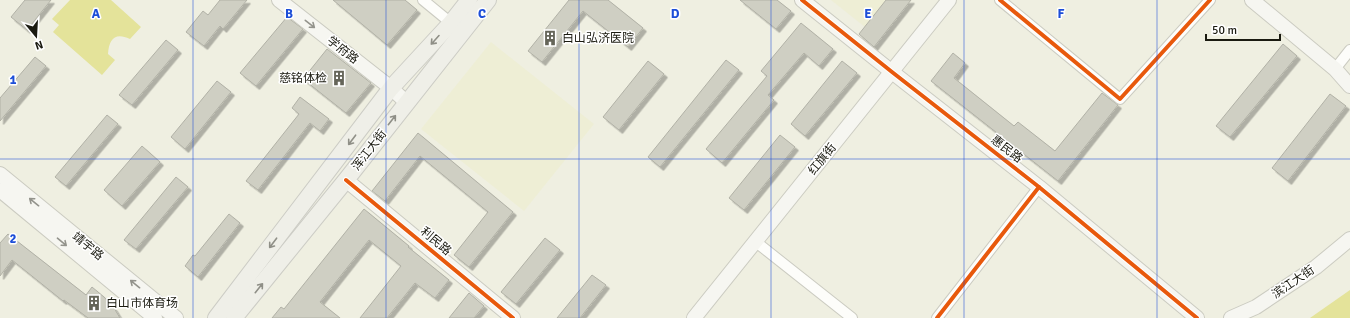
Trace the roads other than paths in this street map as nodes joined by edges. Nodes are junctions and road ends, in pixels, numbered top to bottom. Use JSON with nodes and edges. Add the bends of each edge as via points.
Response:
{"nodes":[{"id":1,"x":279,"y":0,"type":"edge"},
{"id":2,"x":423,"y":0,"type":"edge"},
{"id":3,"x":469,"y":0,"type":"edge"},
{"id":4,"x":488,"y":0,"type":"edge"},
{"id":5,"x":802,"y":0,"type":"edge"},
{"id":6,"x":949,"y":0,"type":"edge"},
{"id":7,"x":1000,"y":0,"type":"edge"},
{"id":8,"x":1210,"y":0,"type":"edge"},
{"id":9,"x":1252,"y":0,"type":"edge"},
{"id":10,"x":451,"y":22,"type":"junction"},
{"id":11,"x":1350,"y":50,"type":"edge"},
{"id":12,"x":1335,"y":69,"type":"junction"},
{"id":13,"x":892,"y":72,"type":"junction"},
{"id":14,"x":1350,"y":86,"type":"edge"},
{"id":15,"x":391,"y":88,"type":"junction"},
{"id":16,"x":406,"y":102,"type":"junction"},
{"id":17,"x":0,"y":174,"type":"edge"},
{"id":18,"x":346,"y":180,"type":"junction"},
{"id":19,"x":1039,"y":187,"type":"junction"},
{"id":20,"x":0,"y":190,"type":"edge"},
{"id":21,"x":1350,"y":239,"type":"edge"},
{"id":22,"x":756,"y":242,"type":"junction"},
{"id":23,"x":155,"y":318,"type":"edge"},
{"id":24,"x":176,"y":318,"type":"edge"},
{"id":25,"x":216,"y":318,"type":"edge"},
{"id":26,"x":234,"y":318,"type":"edge"},
{"id":27,"x":513,"y":318,"type":"edge"},
{"id":28,"x":694,"y":318,"type":"edge"},
{"id":29,"x":852,"y":318,"type":"edge"},
{"id":30,"x":937,"y":318,"type":"edge"},
{"id":31,"x":1197,"y":318,"type":"edge"},
{"id":32,"x":1231,"y":318,"type":"edge"}],
"edges":[{"from":1,"to":15,"type":"street","name":"学府路","one_way":true},
{"from":2,"to":10,"type":"street"},
{"from":3,"to":10,"type":"main road","name":"浑江大街"},
{"from":4,"to":16,"type":"main road","name":"浑江大街"},
{"from":5,"to":13,"type":"street","name":"惠民路"},
{"from":6,"to":13,"type":"street","name":"红旗街"},
{"from":7,"to":8,"type":"street","via":[[1120,99]]},
{"from":9,"to":12,"type":"street"},
{"from":10,"to":15,"type":"main road","name":"浑江大街","one_way":true},
{"from":11,"to":12,"type":"street"},
{"from":12,"to":14,"type":"street"},
{"from":13,"to":19,"type":"street","name":"惠民路"},
{"from":13,"to":22,"type":"street","name":"红旗街"},
{"from":15,"to":16,"type":"street","name":"学府路"},
{"from":15,"to":25,"type":"main road","name":"浑江大街","one_way":true},
{"from":18,"to":16,"type":"main road","name":"浑江大街","one_way":true},
{"from":24,"to":17,"type":"street","name":"靖宇路","one_way":true},
{"from":26,"to":18,"type":"main road","name":"浑江大街","one_way":true},
{"from":18,"to":27,"type":"street","name":"利民路"},
{"from":19,"to":30,"type":"street"},
{"from":19,"to":31,"type":"street","name":"惠民路"},
{"from":20,"to":23,"type":"street","name":"靖宇路","one_way":true},
{"from":21,"to":32,"type":"street","name":"滨江大街","via":[[1316,267],[1256,307]]},
{"from":22,"to":28,"type":"street","name":"红旗街"},
{"from":22,"to":29,"type":"street"}]}
